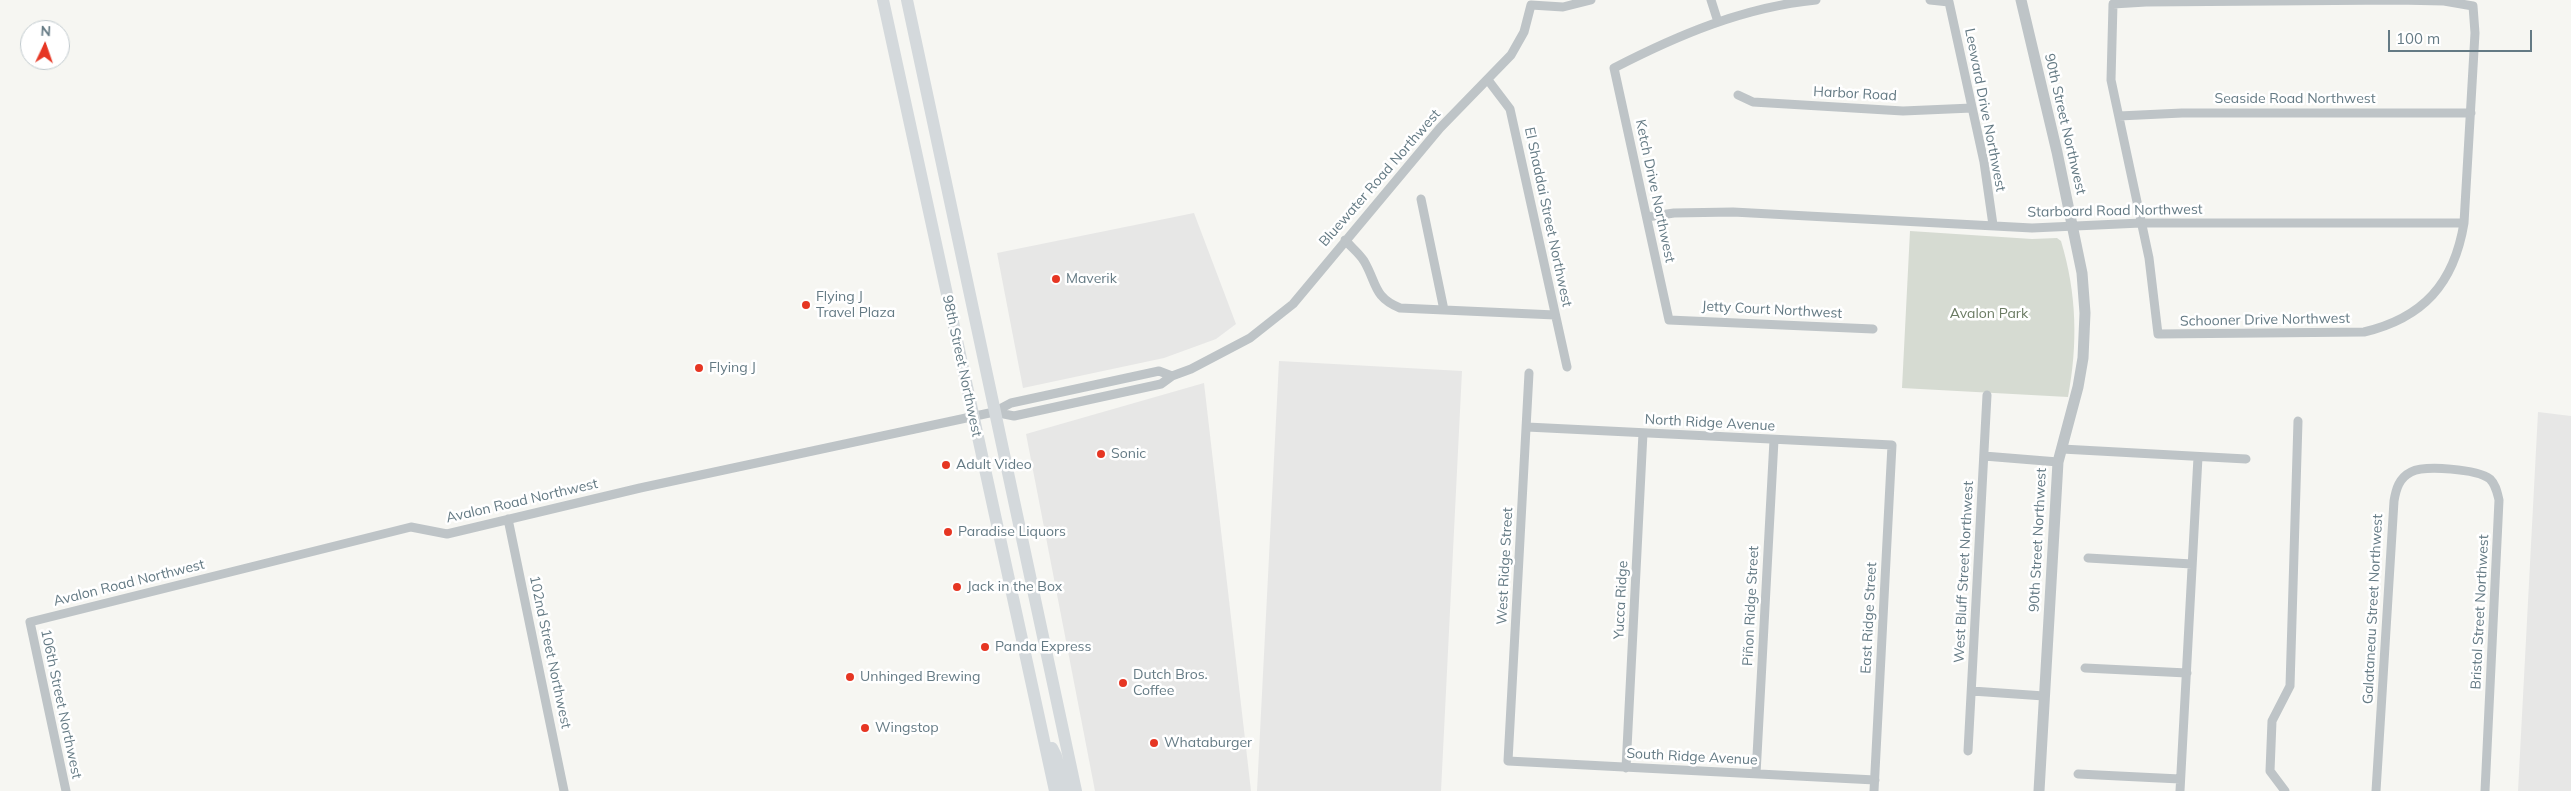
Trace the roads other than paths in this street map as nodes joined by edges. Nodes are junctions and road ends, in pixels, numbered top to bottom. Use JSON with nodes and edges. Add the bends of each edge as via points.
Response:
{"nodes":[{"id":1,"x":883,"y":0,"type":"edge"},
{"id":2,"x":907,"y":0,"type":"edge"},
{"id":3,"x":1591,"y":0,"type":"edge"},
{"id":4,"x":1711,"y":0,"type":"edge"},
{"id":5,"x":1816,"y":0,"type":"edge"},
{"id":6,"x":1930,"y":0,"type":"edge"},
{"id":7,"x":2021,"y":0,"type":"edge"},
{"id":8,"x":2287,"y":1,"type":"edge"},
{"id":9,"x":1531,"y":3,"type":"edge"},
{"id":10,"x":1718,"y":22,"type":"junction"},
{"id":11,"x":1488,"y":80,"type":"junction"},
{"id":12,"x":1738,"y":95,"type":"dead end"},
{"id":13,"x":1972,"y":108,"type":"junction"},
{"id":14,"x":2471,"y":113,"type":"junction"},
{"id":15,"x":2119,"y":116,"type":"junction"},
{"id":16,"x":1421,"y":199,"type":"dead end"},
{"id":17,"x":1648,"y":217,"type":"junction"},
{"id":18,"x":2141,"y":223,"type":"junction"},
{"id":19,"x":2464,"y":224,"type":"junction"},
{"id":20,"x":1993,"y":225,"type":"junction"},
{"id":21,"x":2072,"y":226,"type":"junction"},
{"id":22,"x":1345,"y":240,"type":"junction"},
{"id":23,"x":1444,"y":310,"type":"junction"},
{"id":24,"x":1556,"y":315,"type":"junction"},
{"id":25,"x":1669,"y":320,"type":"joint"},
{"id":26,"x":1874,"y":329,"type":"dead end"},
{"id":27,"x":1567,"y":367,"type":"dead end"},
{"id":28,"x":1529,"y":374,"type":"dead end"},
{"id":29,"x":1172,"y":376,"type":"junction"},
{"id":30,"x":1987,"y":395,"type":"dead end"},
{"id":31,"x":994,"y":412,"type":"junction"},
{"id":32,"x":972,"y":417,"type":"junction"},
{"id":33,"x":2298,"y":421,"type":"dead end"},
{"id":34,"x":1527,"y":427,"type":"junction"},
{"id":35,"x":1643,"y":433,"type":"junction"},
{"id":36,"x":1774,"y":440,"type":"junction"},
{"id":37,"x":1892,"y":446,"type":"joint"},
{"id":38,"x":2062,"y":449,"type":"junction"},
{"id":39,"x":1984,"y":456,"type":"junction"},
{"id":40,"x":2198,"y":457,"type":"junction"},
{"id":41,"x":2246,"y":459,"type":"dead end"},
{"id":42,"x":2058,"y":462,"type":"junction"},
{"id":43,"x":2448,"y":470,"type":"joint"},
{"id":44,"x":508,"y":519,"type":"junction"},
{"id":45,"x":2088,"y":558,"type":"dead end"},
{"id":46,"x":2192,"y":564,"type":"junction"},
{"id":47,"x":30,"y":622,"type":"joint"},
{"id":48,"x":2085,"y":668,"type":"dead end"},
{"id":49,"x":2187,"y":673,"type":"junction"},
{"id":50,"x":1972,"y":691,"type":"junction"},
{"id":51,"x":2044,"y":696,"type":"junction"},
{"id":52,"x":1044,"y":742,"type":"junction"},
{"id":53,"x":1968,"y":751,"type":"dead end"},
{"id":54,"x":1508,"y":761,"type":"joint"},
{"id":55,"x":1626,"y":768,"type":"junction"},
{"id":56,"x":1756,"y":774,"type":"junction"},
{"id":57,"x":2078,"y":774,"type":"dead end"},
{"id":58,"x":2180,"y":779,"type":"junction"},
{"id":59,"x":1875,"y":780,"type":"junction"},
{"id":60,"x":66,"y":791,"type":"edge"},
{"id":61,"x":564,"y":791,"type":"edge"},
{"id":62,"x":1055,"y":791,"type":"edge"},
{"id":63,"x":1065,"y":791,"type":"edge"},
{"id":64,"x":1076,"y":791,"type":"edge"},
{"id":65,"x":1874,"y":791,"type":"edge"},
{"id":66,"x":2039,"y":791,"type":"edge"},
{"id":67,"x":2180,"y":791,"type":"edge"},
{"id":68,"x":2285,"y":791,"type":"edge"},
{"id":69,"x":2376,"y":791,"type":"edge"},
{"id":70,"x":2485,"y":791,"type":"edge"}],
"edges":[{"from":1,"to":32,"type":"main road","name":"98th Street Northwest"},
{"from":2,"to":31,"type":"main road","name":"98th Street Northwest"},
{"from":3,"to":9,"type":"street","name":"Bluewater Road Northwest","via":[[1563,7]]},
{"from":4,"to":10,"type":"street"},
{"from":5,"to":10,"type":"street","via":[[1760,10]]},
{"from":6,"to":13,"type":"street","name":"Leeward Drive Northwest","via":[[1948,2]]},
{"from":7,"to":21,"type":"street","name":"90th Street Northwest"},
{"from":8,"to":14,"type":"street","name":"Schooner Drive Northwest","via":[[2397,0],[2474,6]]},
{"from":8,"to":15,"type":"street","via":[[2113,4],[2111,80]]},
{"from":9,"to":11,"type":"street","name":"Bluewater Road Northwest","via":[[1524,32],[1511,56]]},
{"from":10,"to":17,"type":"street","name":"Ketch Drive Northwest","via":[[1664,42],[1614,68]]},
{"from":11,"to":22,"type":"street","name":"Bluewater Road Northwest","via":[[1440,128]]},
{"from":11,"to":24,"type":"street","name":"El Shaddai Street Northwest","via":[[1510,109]]},
{"from":12,"to":13,"type":"street","name":"Harbor Road","via":[[1753,102],[1904,111]]},
{"from":13,"to":20,"type":"street","name":"Leeward Drive Northwest"},
{"from":14,"to":15,"type":"street","name":"Seaside Road Northwest"},
{"from":14,"to":19,"type":"street","name":"Schooner Drive Northwest"},
{"from":15,"to":18,"type":"street"},
{"from":16,"to":23,"type":"street"},
{"from":17,"to":20,"type":"street","name":"Starboard Road Northwest","via":[[1733,212]]},
{"from":17,"to":25,"type":"street","name":"Ketch Drive Northwest"},
{"from":18,"to":19,"type":"street","name":"Starboard Road Northwest"},
{"from":18,"to":19,"type":"street","name":"Schooner Drive Northwest","via":[[2153,279],[2158,334],[2347,334],[2383,328],[2426,303],[2450,272],[2460,248]]},
{"from":18,"to":21,"type":"street","name":"Starboard Road Northwest"},
{"from":20,"to":21,"type":"street","name":"Starboard Road Northwest","via":[[2032,228]]},
{"from":21,"to":38,"type":"street","name":"90th Street Northwest","via":[[2086,313],[2084,358]]},
{"from":22,"to":23,"type":"street","via":[[1362,258],[1376,292],[1387,303],[1400,308]]},
{"from":22,"to":29,"type":"street","name":"Bluewater Road Northwest","via":[[1293,304],[1264,327],[1192,369]]},
{"from":23,"to":24,"type":"street"},
{"from":24,"to":27,"type":"street","name":"El Shaddai Street Northwest"},
{"from":25,"to":26,"type":"street","name":"Jetty Court Northwest"},
{"from":28,"to":34,"type":"street","name":"West Ridge Street"},
{"from":29,"to":31,"type":"street","name":"Bluewater Road Northwest","via":[[1161,384],[1014,416]]},
{"from":29,"to":31,"type":"street","name":"Bluewater Road Northwest","via":[[1159,371],[1011,403]]},
{"from":30,"to":39,"type":"street","name":"West Bluff Street Northwest"},
{"from":31,"to":32,"type":"street","name":"Avalon Road Northwest"},
{"from":31,"to":64,"type":"main road","name":"98th Street Northwest"},
{"from":32,"to":44,"type":"street","name":"Avalon Road Northwest"},
{"from":32,"to":52,"type":"main road","name":"98th Street Northwest"},
{"from":33,"to":68,"type":"street","via":[[2290,686],[2272,721],[2271,731],[2270,770]]},
{"from":34,"to":35,"type":"street","name":"North Ridge Avenue"},
{"from":34,"to":54,"type":"street","name":"West Ridge Street"},
{"from":35,"to":36,"type":"street","name":"North Ridge Avenue"},
{"from":35,"to":55,"type":"street","name":"Yucca Ridge"},
{"from":36,"to":37,"type":"street","name":"North Ridge Avenue"},
{"from":36,"to":56,"type":"street","name":"Piñon Ridge Street"},
{"from":37,"to":59,"type":"street","name":"East Ridge Street"},
{"from":38,"to":40,"type":"street"},
{"from":38,"to":42,"type":"street","name":"90th Street Northwest"},
{"from":39,"to":42,"type":"street"},
{"from":39,"to":50,"type":"street","name":"West Bluff Street Northwest"},
{"from":40,"to":41,"type":"street"},
{"from":40,"to":46,"type":"street"},
{"from":42,"to":51,"type":"street","name":"90th Street Northwest"},
{"from":43,"to":69,"type":"street","name":"Galataneau Street Northwest","via":[[2411,472],[2400,480],[2395,491]]},
{"from":43,"to":70,"type":"street","name":"Bristol Street Northwest","via":[[2478,472],[2490,480],[2499,500]]},
{"from":44,"to":47,"type":"street","name":"Avalon Road Northwest","via":[[447,534],[411,527]]},
{"from":44,"to":61,"type":"street","name":"102nd Street Northwest"},
{"from":45,"to":46,"type":"street"},
{"from":46,"to":49,"type":"street"},
{"from":47,"to":60,"type":"street","name":"106th Street Northwest"},
{"from":48,"to":49,"type":"street"},
{"from":49,"to":58,"type":"street"},
{"from":50,"to":51,"type":"street"},
{"from":50,"to":53,"type":"street","name":"West Bluff Street Northwest"},
{"from":51,"to":66,"type":"street","name":"90th Street Northwest"},
{"from":52,"to":62,"type":"main road","name":"98th Street Northwest"},
{"from":52,"to":63,"type":"main road","via":[[1056,756]]},
{"from":54,"to":55,"type":"street","name":"South Ridge Avenue"},
{"from":55,"to":56,"type":"street","name":"South Ridge Avenue"},
{"from":56,"to":59,"type":"street","name":"South Ridge Avenue"},
{"from":57,"to":58,"type":"street"},
{"from":58,"to":67,"type":"street"},
{"from":59,"to":65,"type":"street","name":"East Ridge Street"}]}
